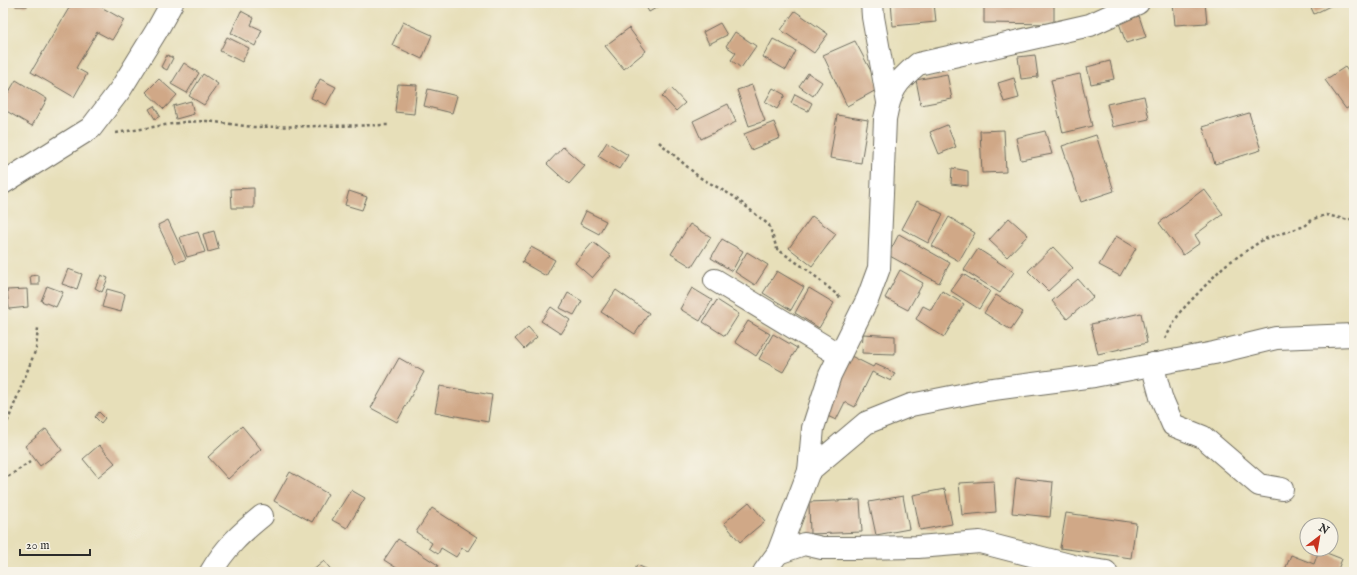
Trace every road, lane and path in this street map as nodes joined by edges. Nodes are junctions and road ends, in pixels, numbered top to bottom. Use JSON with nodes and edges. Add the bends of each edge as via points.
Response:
{"nodes":[{"id":1,"x":172,"y":3,"type":"edge"},
{"id":2,"x":872,"y":3,"type":"edge"},
{"id":3,"x":1138,"y":3,"type":"edge"},
{"id":4,"x":888,"y":102,"type":"junction"},
{"id":5,"x":390,"y":125,"type":"dead end"},
{"id":6,"x":91,"y":128,"type":"junction"},
{"id":7,"x":659,"y":142,"type":"dead end"},
{"id":8,"x":3,"y":183,"type":"edge"},
{"id":9,"x":1354,"y":217,"type":"edge"},
{"id":10,"x":715,"y":280,"type":"dead end"},
{"id":11,"x":859,"y":314,"type":"junction"},
{"id":12,"x":38,"y":328,"type":"dead end"},
{"id":13,"x":1354,"y":335,"type":"edge"},
{"id":14,"x":839,"y":355,"type":"junction"},
{"id":15,"x":1152,"y":364,"type":"junction"},
{"id":16,"x":3,"y":434,"type":"edge"},
{"id":17,"x":30,"y":462,"type":"dead end"},
{"id":18,"x":809,"y":471,"type":"junction"},
{"id":19,"x":3,"y":480,"type":"edge"},
{"id":20,"x":1282,"y":489,"type":"dead end"},
{"id":21,"x":262,"y":516,"type":"dead end"},
{"id":22,"x":778,"y":553,"type":"junction"},
{"id":23,"x":3,"y":567,"type":"edge"},
{"id":24,"x":9,"y":572,"type":"edge"},
{"id":25,"x":211,"y":572,"type":"edge"},
{"id":26,"x":764,"y":572,"type":"edge"},
{"id":27,"x":1106,"y":572,"type":"edge"}],
"edges":[{"from":1,"to":6,"type":"street","via":[[120,90]]},
{"from":2,"to":4,"type":"street"},
{"from":3,"to":4,"type":"street","via":[[1090,25],[918,64],[900,79]]},
{"from":4,"to":11,"type":"street","via":[[885,119],[879,268]]},
{"from":5,"to":6,"type":"path","via":[[253,127],[207,121],[184,122],[123,133]]},
{"from":6,"to":8,"type":"street"},
{"from":7,"to":11,"type":"path","via":[[699,177],[733,196],[769,225],[777,249],[809,271]]},
{"from":9,"to":15,"type":"path","via":[[1349,220],[1326,215],[1313,219],[1305,226],[1264,239],[1224,266],[1180,312]]},
{"from":10,"to":14,"type":"street"},
{"from":11,"to":14,"type":"street"},
{"from":12,"to":16,"type":"path","via":[[36,349]]},
{"from":13,"to":15,"type":"street","via":[[1276,338]]},
{"from":14,"to":18,"type":"street","via":[[813,428]]},
{"from":15,"to":18,"type":"street","via":[[1094,376],[986,390],[911,405],[866,423]]},
{"from":15,"to":20,"type":"street","via":[[1161,398],[1173,425],[1203,437],[1259,485]]},
{"from":17,"to":19,"type":"path"},
{"from":18,"to":22,"type":"street"},
{"from":21,"to":25,"type":"street","via":[[223,552]]},
{"from":22,"to":26,"type":"street"},
{"from":22,"to":27,"type":"street","via":[[804,544],[822,548],[852,548],[918,547],[980,542],[1055,562]]},
{"from":23,"to":24,"type":"path"}]}
